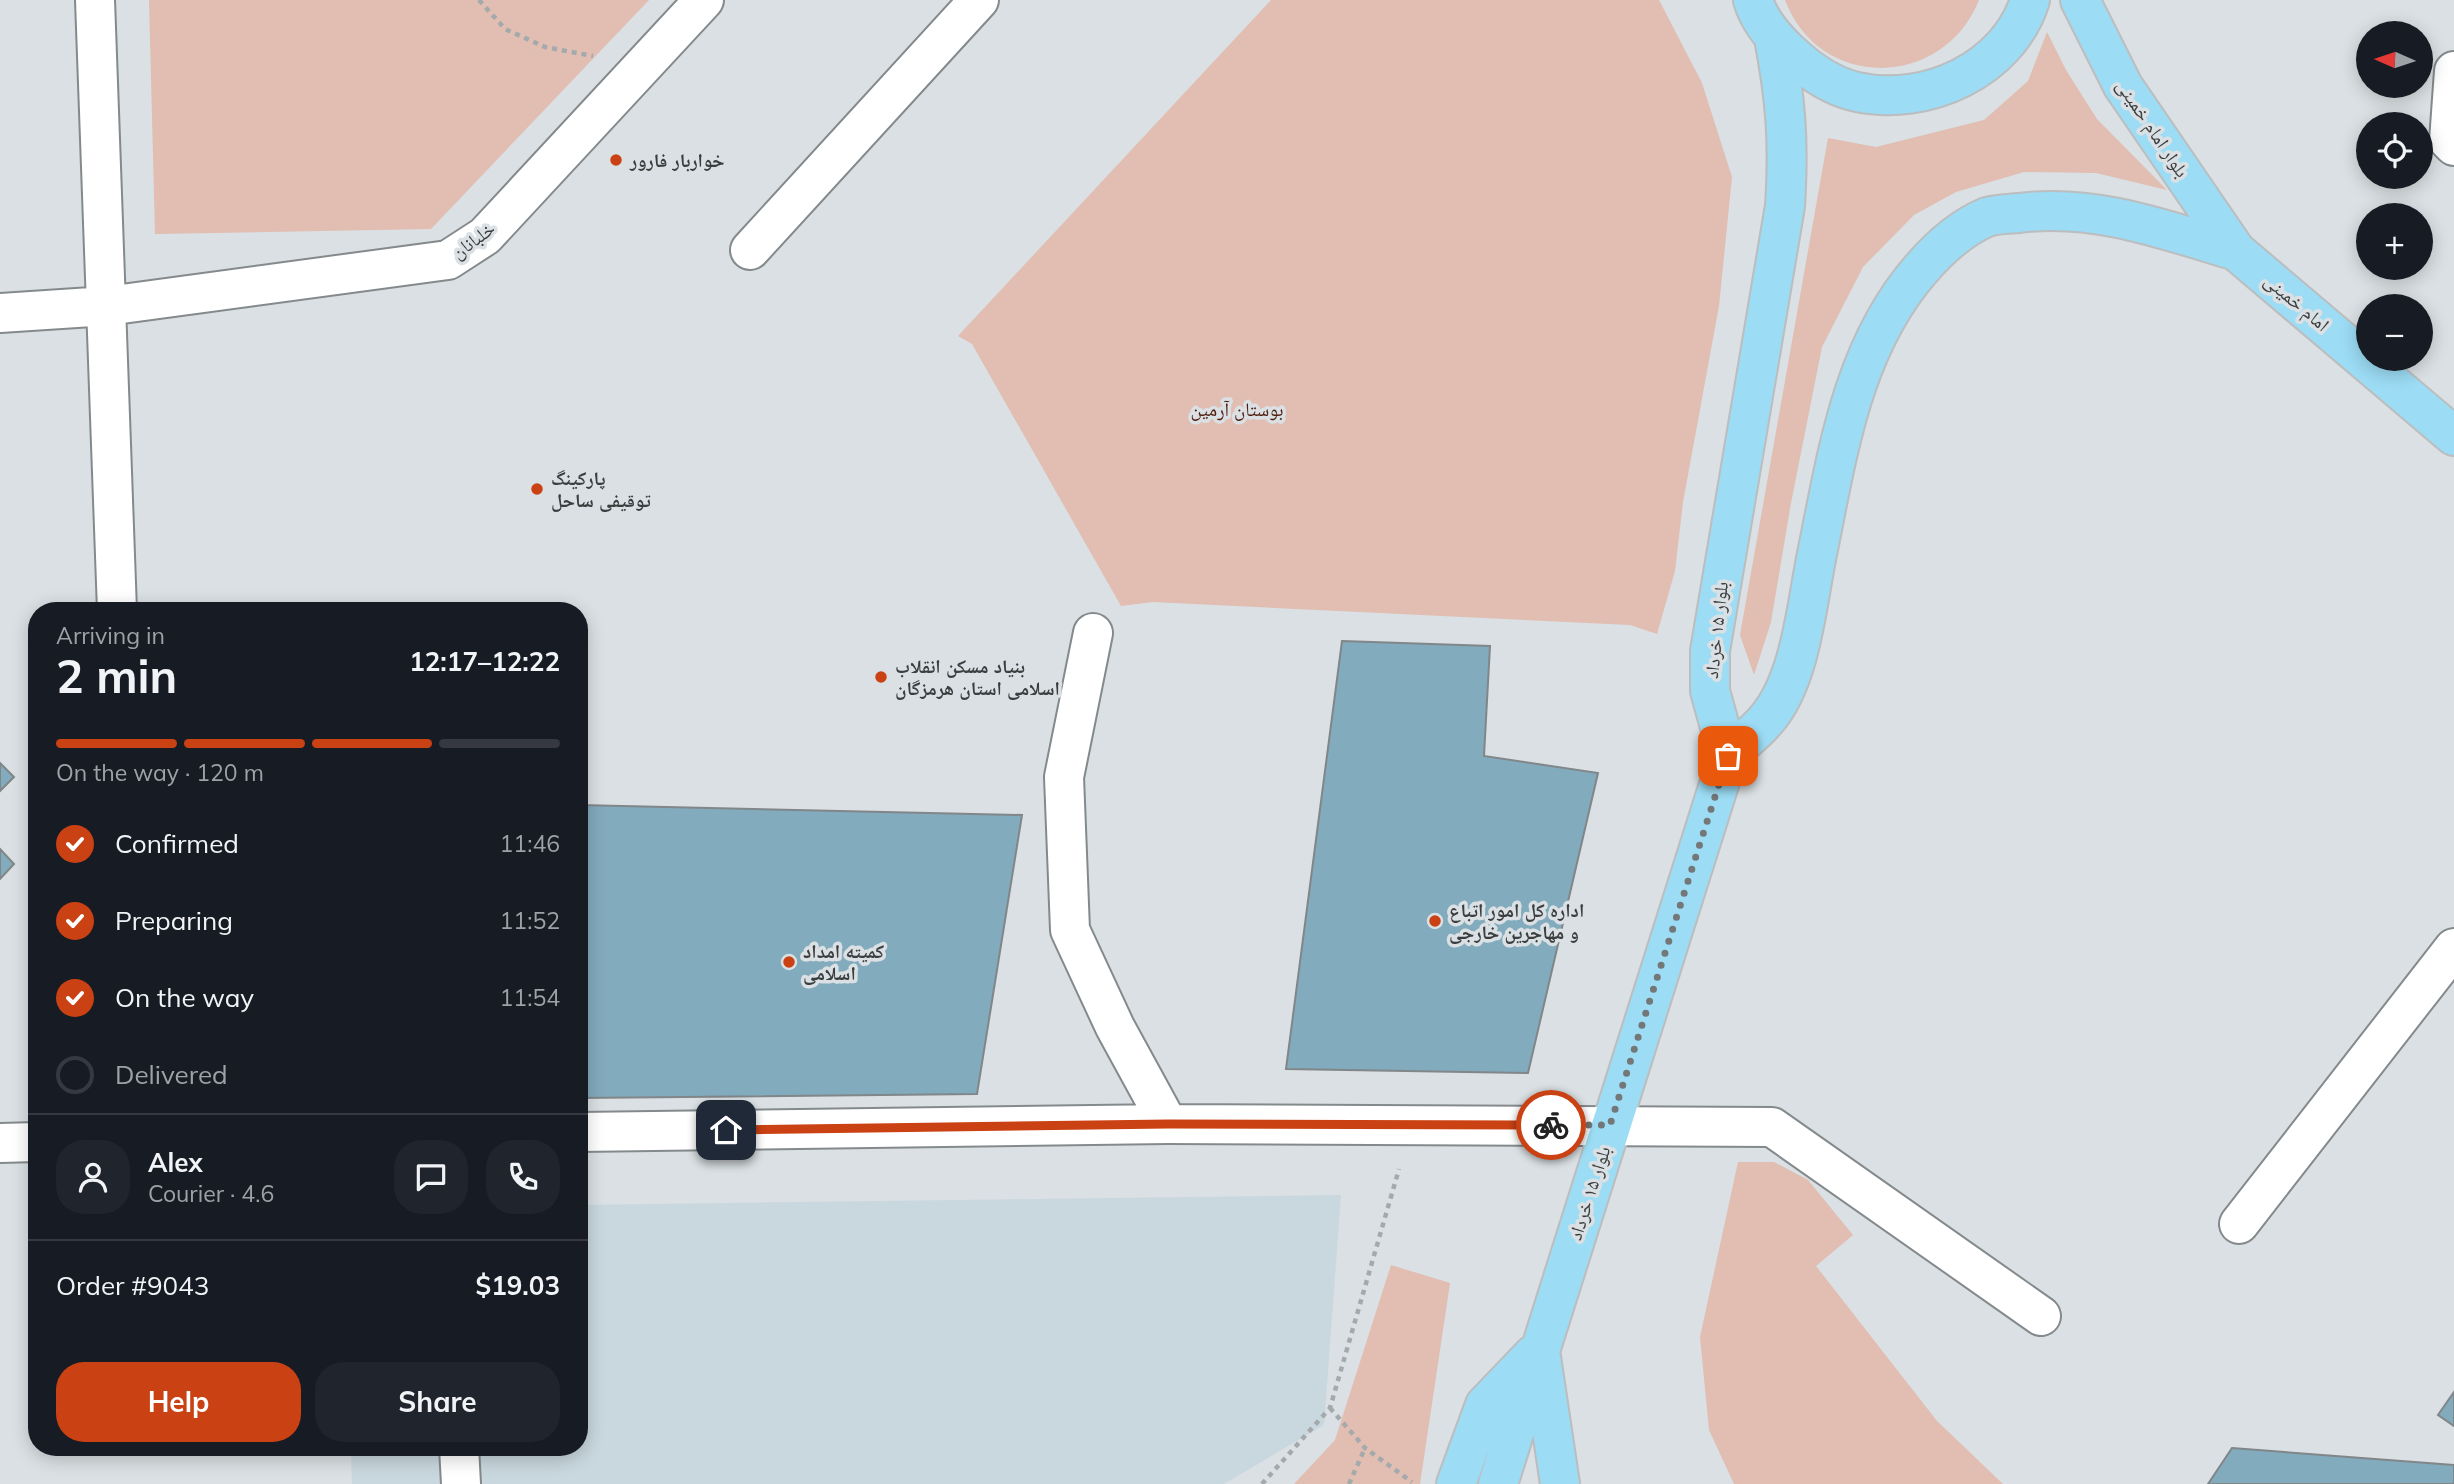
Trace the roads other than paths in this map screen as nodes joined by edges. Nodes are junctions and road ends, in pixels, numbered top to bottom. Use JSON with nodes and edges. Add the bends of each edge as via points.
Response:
{"nodes":[{"id":1,"x":95,"y":0,"type":"edge"},
{"id":2,"x":704,"y":0,"type":"edge"},
{"id":3,"x":979,"y":0,"type":"edge"},
{"id":4,"x":1753,"y":0,"type":"edge"},
{"id":5,"x":2030,"y":0,"type":"edge"},
{"id":6,"x":2080,"y":0,"type":"edge"},
{"id":7,"x":1774,"y":38,"type":"junction"},
{"id":8,"x":2454,"y":71,"type":"edge"},
{"id":9,"x":2454,"y":145,"type":"edge"},
{"id":10,"x":750,"y":250,"type":"dead end"},
{"id":11,"x":2236,"y":251,"type":"junction"},
{"id":12,"x":107,"y":306,"type":"junction"},
{"id":13,"x":0,"y":313,"type":"edge"},
{"id":14,"x":2454,"y":436,"type":"edge"},
{"id":15,"x":117,"y":602,"type":"edge"},
{"id":16,"x":1093,"y":633,"type":"dead end"},
{"id":17,"x":1728,"y":756,"type":"junction"},
{"id":18,"x":2454,"y":948,"type":"edge"},
{"id":19,"x":1168,"y":1124,"type":"junction"},
{"id":20,"x":1610,"y":1125,"type":"junction"},
{"id":21,"x":588,"y":1132,"type":"edge"},
{"id":22,"x":28,"y":1142,"type":"edge"},
{"id":23,"x":0,"y":1143,"type":"edge"},
{"id":24,"x":2239,"y":1224,"type":"dead end"},
{"id":25,"x":2041,"y":1316,"type":"dead end"},
{"id":26,"x":1539,"y":1348,"type":"junction"},
{"id":27,"x":459,"y":1456,"type":"edge"},
{"id":28,"x":461,"y":1484,"type":"edge"},
{"id":29,"x":1456,"y":1484,"type":"edge"},
{"id":30,"x":1498,"y":1484,"type":"edge"},
{"id":31,"x":1560,"y":1484,"type":"edge"}],
"edges":[{"from":1,"to":12,"type":"street"},
{"from":2,"to":12,"type":"street","name":"خلبانان","via":[[485,236],[448,260]]},
{"from":3,"to":10,"type":"street"},
{"from":4,"to":7,"type":"main road"},
{"from":5,"to":7,"type":"main road","via":[[1996,54],[1954,83],[1906,96],[1856,92],[1810,73]]},
{"from":6,"to":11,"type":"main road","name":"بلوار امام خمینی","via":[[2123,86]]},
{"from":7,"to":17,"type":"main road","name":"بلوار ۱۵ خرداد","via":[[1786,104],[1785,206],[1710,651],[1710,691]]},
{"from":8,"to":9,"type":"street","via":[[2449,141]]},
{"from":11,"to":14,"type":"main road","name":"امام خمینی"},
{"from":11,"to":17,"type":"main road","via":[[2116,216],[2070,211],[1989,217],[1937,251],[1902,291],[1861,369],[1837,452],[1792,673],[1768,718]]},
{"from":12,"to":13,"type":"street","name":"خلبانان"},
{"from":12,"to":15,"type":"street"},
{"from":16,"to":19,"type":"street","via":[[1064,777],[1070,930],[1115,1027]]},
{"from":17,"to":20,"type":"main road","name":"بلوار ۱۵ خرداد"},
{"from":18,"to":24,"type":"street"},
{"from":19,"to":20,"type":"street"},
{"from":19,"to":21,"type":"street"},
{"from":20,"to":25,"type":"street","via":[[1772,1127]]},
{"from":20,"to":26,"type":"main road","name":"بلوار ۱۵ خرداد"},
{"from":22,"to":23,"type":"street"},
{"from":26,"to":29,"type":"main road","via":[[1485,1405]]},
{"from":26,"to":30,"type":"main road","name":"بلوار ۱۵ خرداد"},
{"from":26,"to":31,"type":"main road"},
{"from":27,"to":28,"type":"street"}]}
